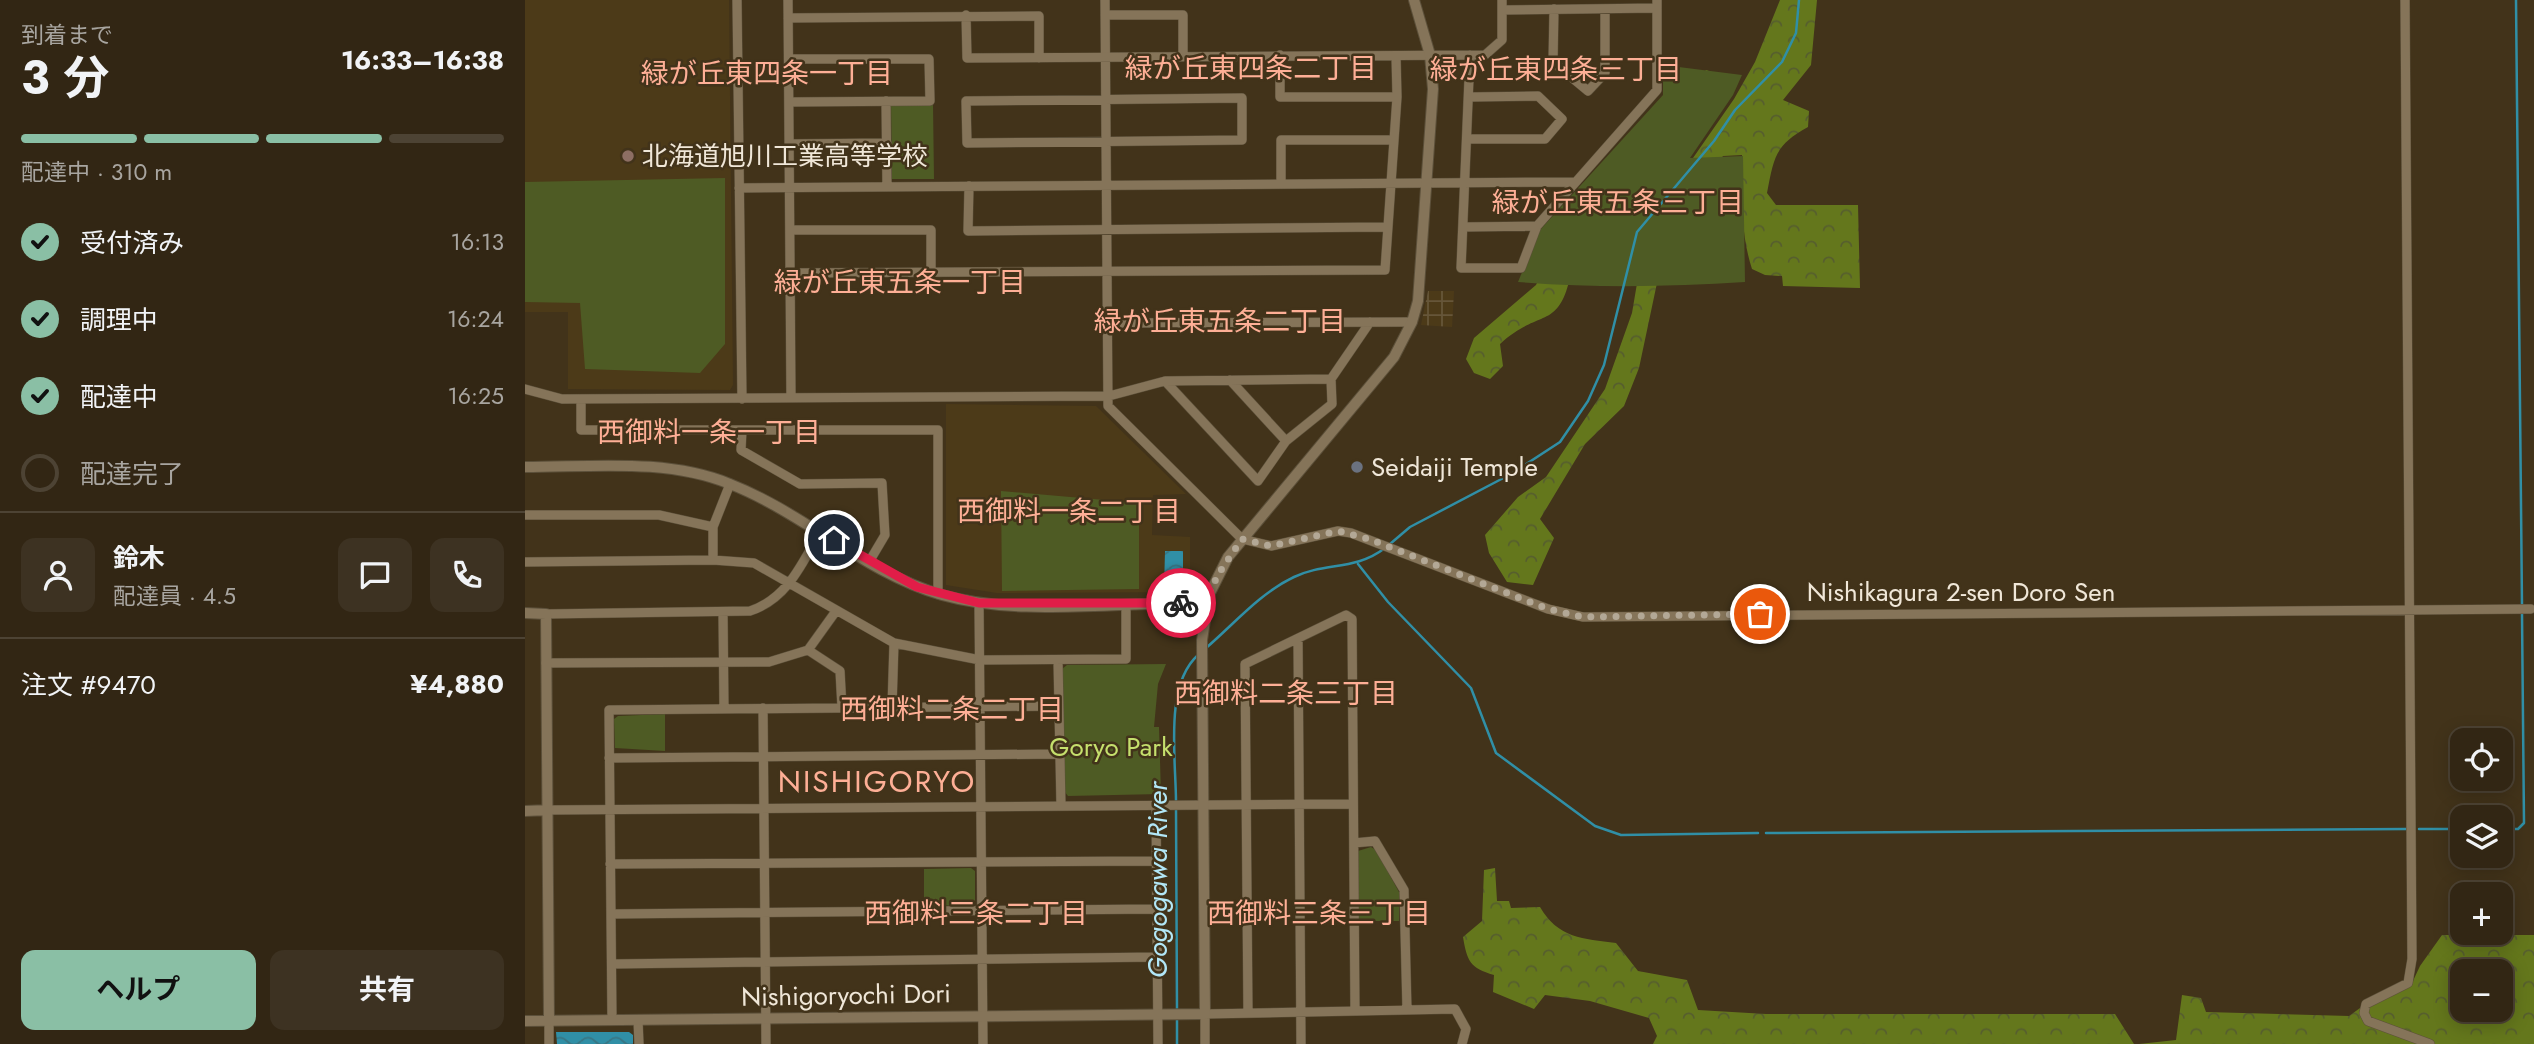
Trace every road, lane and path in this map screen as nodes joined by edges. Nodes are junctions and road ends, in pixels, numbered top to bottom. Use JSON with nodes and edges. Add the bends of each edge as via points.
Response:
{"nodes":[{"id":1,"x":737,"y":0,"type":"edge"},
{"id":2,"x":788,"y":0,"type":"edge"},
{"id":3,"x":1105,"y":0,"type":"edge"},
{"id":4,"x":1414,"y":0,"type":"edge"},
{"id":5,"x":2405,"y":0,"type":"edge"},
{"id":6,"x":1657,"y":4,"type":"edge"},
{"id":7,"x":1502,"y":5,"type":"edge"},
{"id":8,"x":1553,"y":9,"type":"junction"},
{"id":9,"x":1605,"y":10,"type":"junction"},
{"id":10,"x":966,"y":15,"type":"junction"},
{"id":11,"x":1105,"y":15,"type":"junction"},
{"id":12,"x":788,"y":18,"type":"junction"},
{"id":13,"x":1280,"y":55,"type":"junction"},
{"id":14,"x":1430,"y":55,"type":"junction"},
{"id":15,"x":1471,"y":55,"type":"junction"},
{"id":16,"x":1183,"y":56,"type":"junction"},
{"id":17,"x":1396,"y":56,"type":"junction"},
{"id":18,"x":1105,"y":57,"type":"junction"},
{"id":19,"x":1039,"y":58,"type":"junction"},
{"id":20,"x":789,"y":59,"type":"junction"},
{"id":21,"x":1397,"y":97,"type":"junction"},
{"id":22,"x":1471,"y":97,"type":"junction"},
{"id":23,"x":1106,"y":100,"type":"junction"},
{"id":24,"x":886,"y":101,"type":"junction"},
{"id":25,"x":790,"y":102,"type":"junction"},
{"id":26,"x":1393,"y":139,"type":"junction"},
{"id":27,"x":1468,"y":139,"type":"junction"},
{"id":28,"x":1106,"y":142,"type":"junction"},
{"id":29,"x":887,"y":143,"type":"junction"},
{"id":30,"x":789,"y":144,"type":"junction"},
{"id":31,"x":1575,"y":182,"type":"junction"},
{"id":32,"x":1428,"y":183,"type":"junction"},
{"id":33,"x":1465,"y":183,"type":"junction"},
{"id":34,"x":1280,"y":184,"type":"junction"},
{"id":35,"x":1391,"y":184,"type":"junction"},
{"id":36,"x":969,"y":186,"type":"junction"},
{"id":37,"x":1107,"y":186,"type":"junction"},
{"id":38,"x":887,"y":187,"type":"junction"},
{"id":39,"x":739,"y":188,"type":"junction"},
{"id":40,"x":790,"y":188,"type":"junction"},
{"id":41,"x":1537,"y":226,"type":"junction"},
{"id":42,"x":1388,"y":227,"type":"junction"},
{"id":43,"x":1463,"y":227,"type":"junction"},
{"id":44,"x":1107,"y":229,"type":"junction"},
{"id":45,"x":790,"y":230,"type":"junction"},
{"id":46,"x":1107,"y":271,"type":"junction"},
{"id":47,"x":932,"y":272,"type":"junction"},
{"id":48,"x":791,"y":273,"type":"junction"},
{"id":49,"x":1412,"y":322,"type":"junction"},
{"id":50,"x":1108,"y":323,"type":"junction"},
{"id":51,"x":1370,"y":323,"type":"junction"},
{"id":52,"x":1331,"y":379,"type":"junction"},
{"id":53,"x":1230,"y":380,"type":"junction"},
{"id":54,"x":1165,"y":381,"type":"junction"},
{"id":55,"x":525,"y":388,"type":"edge"},
{"id":56,"x":1109,"y":396,"type":"junction"},
{"id":57,"x":791,"y":398,"type":"junction"},
{"id":58,"x":581,"y":399,"type":"junction"},
{"id":59,"x":741,"y":399,"type":"junction"},
{"id":60,"x":742,"y":430,"type":"junction"},
{"id":61,"x":1286,"y":441,"type":"junction"},
{"id":62,"x":525,"y":467,"type":"edge"},
{"id":63,"x":730,"y":484,"type":"junction"},
{"id":64,"x":525,"y":515,"type":"edge"},
{"id":65,"x":713,"y":527,"type":"junction"},
{"id":66,"x":820,"y":532,"type":"junction"},
{"id":67,"x":1242,"y":539,"type":"junction"},
{"id":68,"x":713,"y":560,"type":"junction"},
{"id":69,"x":525,"y":562,"type":"edge"},
{"id":70,"x":869,"y":562,"type":"junction"},
{"id":71,"x":791,"y":583,"type":"junction"},
{"id":72,"x":938,"y":594,"type":"junction"},
{"id":73,"x":979,"y":603,"type":"junction"},
{"id":74,"x":1126,"y":604,"type":"junction"},
{"id":75,"x":1206,"y":604,"type":"junction"},
{"id":76,"x":2531,"y":609,"type":"dead end"},
{"id":77,"x":2411,"y":610,"type":"junction"},
{"id":78,"x":836,"y":611,"type":"junction"},
{"id":79,"x":723,"y":612,"type":"junction"},
{"id":80,"x":525,"y":613,"type":"edge"},
{"id":81,"x":546,"y":614,"type":"junction"},
{"id":82,"x":1299,"y":639,"type":"junction"},
{"id":83,"x":894,"y":643,"type":"junction"},
{"id":84,"x":808,"y":650,"type":"junction"},
{"id":85,"x":980,"y":660,"type":"junction"},
{"id":86,"x":1058,"y":660,"type":"junction"},
{"id":87,"x":723,"y":662,"type":"junction"},
{"id":88,"x":546,"y":663,"type":"junction"},
{"id":89,"x":981,"y":706,"type":"junction"},
{"id":90,"x":1059,"y":706,"type":"junction"},
{"id":91,"x":893,"y":707,"type":"junction"},
{"id":92,"x":763,"y":708,"type":"junction"},
{"id":93,"x":842,"y":708,"type":"junction"},
{"id":94,"x":724,"y":709,"type":"junction"},
{"id":95,"x":1060,"y":754,"type":"junction"},
{"id":96,"x":981,"y":755,"type":"junction"},
{"id":97,"x":763,"y":757,"type":"junction"},
{"id":98,"x":609,"y":758,"type":"junction"},
{"id":99,"x":1299,"y":804,"type":"junction"},
{"id":100,"x":1353,"y":804,"type":"junction"},
{"id":101,"x":1203,"y":805,"type":"junction"},
{"id":102,"x":1246,"y":805,"type":"junction"},
{"id":103,"x":1061,"y":806,"type":"junction"},
{"id":104,"x":1156,"y":806,"type":"junction"},
{"id":105,"x":982,"y":807,"type":"junction"},
{"id":106,"x":764,"y":809,"type":"junction"},
{"id":107,"x":548,"y":810,"type":"junction"},
{"id":108,"x":610,"y":810,"type":"junction"},
{"id":109,"x":525,"y":811,"type":"edge"},
{"id":110,"x":1353,"y":843,"type":"junction"},
{"id":111,"x":1157,"y":861,"type":"junction"},
{"id":112,"x":982,"y":862,"type":"junction"},
{"id":113,"x":764,"y":863,"type":"junction"},
{"id":114,"x":610,"y":864,"type":"junction"},
{"id":115,"x":1157,"y":909,"type":"junction"},
{"id":116,"x":982,"y":911,"type":"junction"},
{"id":117,"x":764,"y":913,"type":"junction"},
{"id":118,"x":611,"y":914,"type":"junction"},
{"id":119,"x":1157,"y":957,"type":"junction"},
{"id":120,"x":982,"y":959,"type":"junction"},
{"id":121,"x":765,"y":962,"type":"junction"},
{"id":122,"x":612,"y":964,"type":"junction"},
{"id":123,"x":1406,"y":1010,"type":"junction"},
{"id":124,"x":1355,"y":1011,"type":"junction"},
{"id":125,"x":1300,"y":1012,"type":"junction"},
{"id":126,"x":1248,"y":1013,"type":"junction"},
{"id":127,"x":1205,"y":1014,"type":"junction"},
{"id":128,"x":1163,"y":1015,"type":"junction"},
{"id":129,"x":983,"y":1017,"type":"junction"},
{"id":130,"x":765,"y":1019,"type":"junction"},
{"id":131,"x":612,"y":1020,"type":"junction"},
{"id":132,"x":638,"y":1020,"type":"junction"},
{"id":133,"x":525,"y":1021,"type":"edge"},
{"id":134,"x":549,"y":1021,"type":"junction"},
{"id":135,"x":549,"y":1044,"type":"edge"},
{"id":136,"x":639,"y":1044,"type":"edge"},
{"id":137,"x":765,"y":1044,"type":"edge"},
{"id":138,"x":983,"y":1044,"type":"edge"},
{"id":139,"x":1158,"y":1044,"type":"edge"},
{"id":140,"x":1205,"y":1044,"type":"edge"},
{"id":141,"x":1301,"y":1044,"type":"edge"},
{"id":142,"x":1462,"y":1044,"type":"edge"},
{"id":143,"x":2430,"y":1044,"type":"edge"}],
"edges":[{"from":1,"to":39,"type":"street"},
{"from":2,"to":12,"type":"street"},
{"from":3,"to":11,"type":"street"},
{"from":4,"to":14,"type":"street"},
{"from":5,"to":77,"type":"street"},
{"from":6,"to":9,"type":"street"},
{"from":6,"to":31,"type":"street","via":[[1657,90]]},
{"from":7,"to":8,"type":"street"},
{"from":7,"to":15,"type":"street","via":[[1502,40],[1485,55]]},
{"from":8,"to":9,"type":"street"},
{"from":8,"to":9,"type":"street","via":[[1553,62],[1588,91],[1605,73]]},
{"from":10,"to":12,"type":"street"},
{"from":10,"to":19,"type":"street","via":[[1039,16]]},
{"from":10,"to":19,"type":"street","via":[[967,58]]},
{"from":11,"to":16,"type":"street","via":[[1183,15]]},
{"from":11,"to":18,"type":"street"},
{"from":12,"to":20,"type":"street"},
{"from":13,"to":16,"type":"street"},
{"from":13,"to":17,"type":"street"},
{"from":13,"to":21,"type":"street","via":[[1280,97]]},
{"from":14,"to":15,"type":"street"},
{"from":14,"to":17,"type":"street"},
{"from":14,"to":32,"type":"street","via":[[1433,89]]},
{"from":15,"to":22,"type":"street"},
{"from":16,"to":18,"type":"street"},
{"from":17,"to":21,"type":"street"},
{"from":18,"to":19,"type":"street"},
{"from":18,"to":23,"type":"street"},
{"from":20,"to":24,"type":"street","via":[[929,59],[930,101]]},
{"from":20,"to":25,"type":"street"},
{"from":21,"to":26,"type":"street"},
{"from":22,"to":27,"type":"street"},
{"from":22,"to":27,"type":"street","via":[[1538,96],[1562,119],[1545,139]]},
{"from":23,"to":28,"type":"street"},
{"from":23,"to":28,"type":"street","via":[[1242,98],[1242,140]]},
{"from":23,"to":28,"type":"street","via":[[966,101],[967,143]]},
{"from":24,"to":25,"type":"street"},
{"from":24,"to":29,"type":"street"},
{"from":25,"to":30,"type":"street"},
{"from":26,"to":34,"type":"street","via":[[1281,140]]},
{"from":26,"to":35,"type":"street"},
{"from":27,"to":33,"type":"street"},
{"from":28,"to":37,"type":"street"},
{"from":29,"to":30,"type":"street"},
{"from":29,"to":38,"type":"street"},
{"from":30,"to":40,"type":"street"},
{"from":31,"to":33,"type":"street"},
{"from":31,"to":41,"type":"street"},
{"from":32,"to":33,"type":"street"},
{"from":32,"to":35,"type":"street"},
{"from":32,"to":49,"type":"street","via":[[1421,282]]},
{"from":33,"to":43,"type":"street"},
{"from":34,"to":35,"type":"street"},
{"from":34,"to":37,"type":"street"},
{"from":35,"to":42,"type":"street"},
{"from":36,"to":37,"type":"street"},
{"from":36,"to":38,"type":"street"},
{"from":36,"to":44,"type":"street","via":[[968,230]]},
{"from":37,"to":44,"type":"street"},
{"from":38,"to":40,"type":"street"},
{"from":39,"to":40,"type":"street"},
{"from":39,"to":59,"type":"street"},
{"from":40,"to":45,"type":"street"},
{"from":41,"to":43,"type":"street"},
{"from":41,"to":43,"type":"street","via":[[1521,268],[1490,269],[1461,268]]},
{"from":42,"to":44,"type":"street"},
{"from":42,"to":46,"type":"street","via":[[1385,270]]},
{"from":44,"to":46,"type":"street"},
{"from":45,"to":47,"type":"street","via":[[930,230]]},
{"from":45,"to":48,"type":"street"},
{"from":46,"to":47,"type":"street"},
{"from":46,"to":50,"type":"street"},
{"from":47,"to":48,"type":"street"},
{"from":48,"to":57,"type":"street"},
{"from":49,"to":51,"type":"street"},
{"from":49,"to":67,"type":"street","via":[[1394,357]]},
{"from":50,"to":51,"type":"street"},
{"from":50,"to":56,"type":"street"},
{"from":51,"to":52,"type":"street"},
{"from":52,"to":53,"type":"street"},
{"from":52,"to":61,"type":"street","via":[[1332,404]]},
{"from":53,"to":54,"type":"street"},
{"from":53,"to":61,"type":"street"},
{"from":54,"to":56,"type":"street"},
{"from":54,"to":61,"type":"street","via":[[1258,481]]},
{"from":55,"to":58,"type":"street","via":[[562,399]]},
{"from":56,"to":57,"type":"street"},
{"from":56,"to":67,"type":"street","via":[[1108,406]]},
{"from":57,"to":59,"type":"street"},
{"from":58,"to":59,"type":"street"},
{"from":58,"to":60,"type":"street","via":[[581,430]]},
{"from":60,"to":70,"type":"street","via":[[740,450],[800,484],[882,483],[885,535]]},
{"from":60,"to":72,"type":"street","via":[[938,430]]},
{"from":62,"to":63,"type":"street","via":[[664,469]]},
{"from":63,"to":65,"type":"street"},
{"from":63,"to":66,"type":"street"},
{"from":64,"to":65,"type":"street","via":[[659,515]]},
{"from":65,"to":68,"type":"street"},
{"from":66,"to":70,"type":"street"},
{"from":66,"to":71,"type":"street"},
{"from":67,"to":75,"type":"street","via":[[1217,576]]},
{"from":67,"to":77,"type":"street","name":"Nishikagura 2-sen Doro Sen","via":[[1271,546],[1338,531],[1548,609],[1583,617]]},
{"from":68,"to":69,"type":"street"},
{"from":68,"to":71,"type":"street","via":[[754,563]]},
{"from":70,"to":72,"type":"street"},
{"from":71,"to":78,"type":"street"},
{"from":71,"to":79,"type":"street","via":[[760,608]]},
{"from":72,"to":73,"type":"street"},
{"from":73,"to":74,"type":"street"},
{"from":73,"to":85,"type":"street"},
{"from":74,"to":75,"type":"street"},
{"from":74,"to":86,"type":"street","via":[[1126,659]]},
{"from":75,"to":101,"type":"street"},
{"from":76,"to":77,"type":"street","name":"Nishikagura 2-sen Doro Sen"},
{"from":77,"to":143,"type":"street","via":[[2412,971],[2403,988],[2366,1004],[2364,1013],[2368,1021]]},
{"from":78,"to":83,"type":"street"},
{"from":78,"to":84,"type":"street"},
{"from":79,"to":81,"type":"street"},
{"from":79,"to":87,"type":"street"},
{"from":80,"to":81,"type":"street"},
{"from":81,"to":88,"type":"street"},
{"from":82,"to":99,"type":"street"},
{"from":82,"to":100,"type":"street","via":[[1346,615],[1352,619]]},
{"from":82,"to":102,"type":"street","via":[[1245,664]]},
{"from":83,"to":85,"type":"street"},
{"from":83,"to":91,"type":"street"},
{"from":84,"to":87,"type":"street","via":[[769,662]]},
{"from":84,"to":93,"type":"street","via":[[840,671]]},
{"from":85,"to":86,"type":"street"},
{"from":85,"to":89,"type":"street"},
{"from":86,"to":90,"type":"street"},
{"from":87,"to":88,"type":"street"},
{"from":87,"to":94,"type":"street"},
{"from":88,"to":107,"type":"street"},
{"from":89,"to":90,"type":"street"},
{"from":89,"to":91,"type":"street"},
{"from":89,"to":96,"type":"street"},
{"from":90,"to":95,"type":"street"},
{"from":91,"to":93,"type":"street"},
{"from":92,"to":93,"type":"street"},
{"from":92,"to":94,"type":"street"},
{"from":92,"to":97,"type":"street"},
{"from":94,"to":98,"type":"street","via":[[609,710]]},
{"from":95,"to":96,"type":"street"},
{"from":95,"to":103,"type":"street"},
{"from":96,"to":97,"type":"street"},
{"from":96,"to":105,"type":"street"},
{"from":97,"to":98,"type":"street"},
{"from":97,"to":106,"type":"street"},
{"from":98,"to":108,"type":"street"},
{"from":99,"to":100,"type":"street"},
{"from":99,"to":102,"type":"street"},
{"from":99,"to":125,"type":"street"},
{"from":100,"to":110,"type":"street"},
{"from":101,"to":102,"type":"street"},
{"from":101,"to":104,"type":"street"},
{"from":101,"to":127,"type":"street"},
{"from":102,"to":126,"type":"street"},
{"from":103,"to":104,"type":"street"},
{"from":103,"to":105,"type":"street"},
{"from":104,"to":111,"type":"street"},
{"from":105,"to":106,"type":"street"},
{"from":105,"to":112,"type":"street"},
{"from":106,"to":108,"type":"street"},
{"from":106,"to":113,"type":"street"},
{"from":107,"to":108,"type":"street"},
{"from":107,"to":109,"type":"street"},
{"from":107,"to":134,"type":"street"},
{"from":108,"to":114,"type":"street"},
{"from":110,"to":123,"type":"street","via":[[1375,841],[1404,890]]},
{"from":110,"to":124,"type":"street"},
{"from":111,"to":112,"type":"street"},
{"from":111,"to":115,"type":"street"},
{"from":112,"to":113,"type":"street"},
{"from":112,"to":116,"type":"street"},
{"from":113,"to":114,"type":"street"},
{"from":113,"to":117,"type":"street"},
{"from":114,"to":118,"type":"street"},
{"from":115,"to":116,"type":"street"},
{"from":115,"to":119,"type":"street"},
{"from":116,"to":117,"type":"street"},
{"from":116,"to":120,"type":"street"},
{"from":117,"to":118,"type":"street"},
{"from":117,"to":121,"type":"street"},
{"from":118,"to":122,"type":"street"},
{"from":119,"to":120,"type":"street"},
{"from":119,"to":128,"type":"street"},
{"from":120,"to":121,"type":"street"},
{"from":120,"to":129,"type":"street"},
{"from":121,"to":122,"type":"street"},
{"from":121,"to":130,"type":"street"},
{"from":122,"to":131,"type":"street"},
{"from":123,"to":124,"type":"street"},
{"from":123,"to":142,"type":"street","via":[[1455,1009],[1466,1029]]},
{"from":124,"to":125,"type":"street"},
{"from":125,"to":126,"type":"street"},
{"from":125,"to":141,"type":"street"},
{"from":126,"to":127,"type":"street"},
{"from":127,"to":128,"type":"street","name":"Nishigoryochi Dori"},
{"from":127,"to":140,"type":"street"},
{"from":128,"to":129,"type":"street","name":"Nishigoryochi Dori"},
{"from":128,"to":139,"type":"street"},
{"from":129,"to":130,"type":"street","name":"Nishigoryochi Dori"},
{"from":129,"to":138,"type":"street"},
{"from":130,"to":132,"type":"street","name":"Nishigoryochi Dori"},
{"from":130,"to":137,"type":"street"},
{"from":131,"to":132,"type":"street","name":"Nishigoryochi Dori"},
{"from":131,"to":134,"type":"street","name":"Nishigoryochi Dori"},
{"from":132,"to":136,"type":"street"},
{"from":133,"to":134,"type":"street","name":"Nishigoryochi Dori"},
{"from":134,"to":135,"type":"street"}]}
